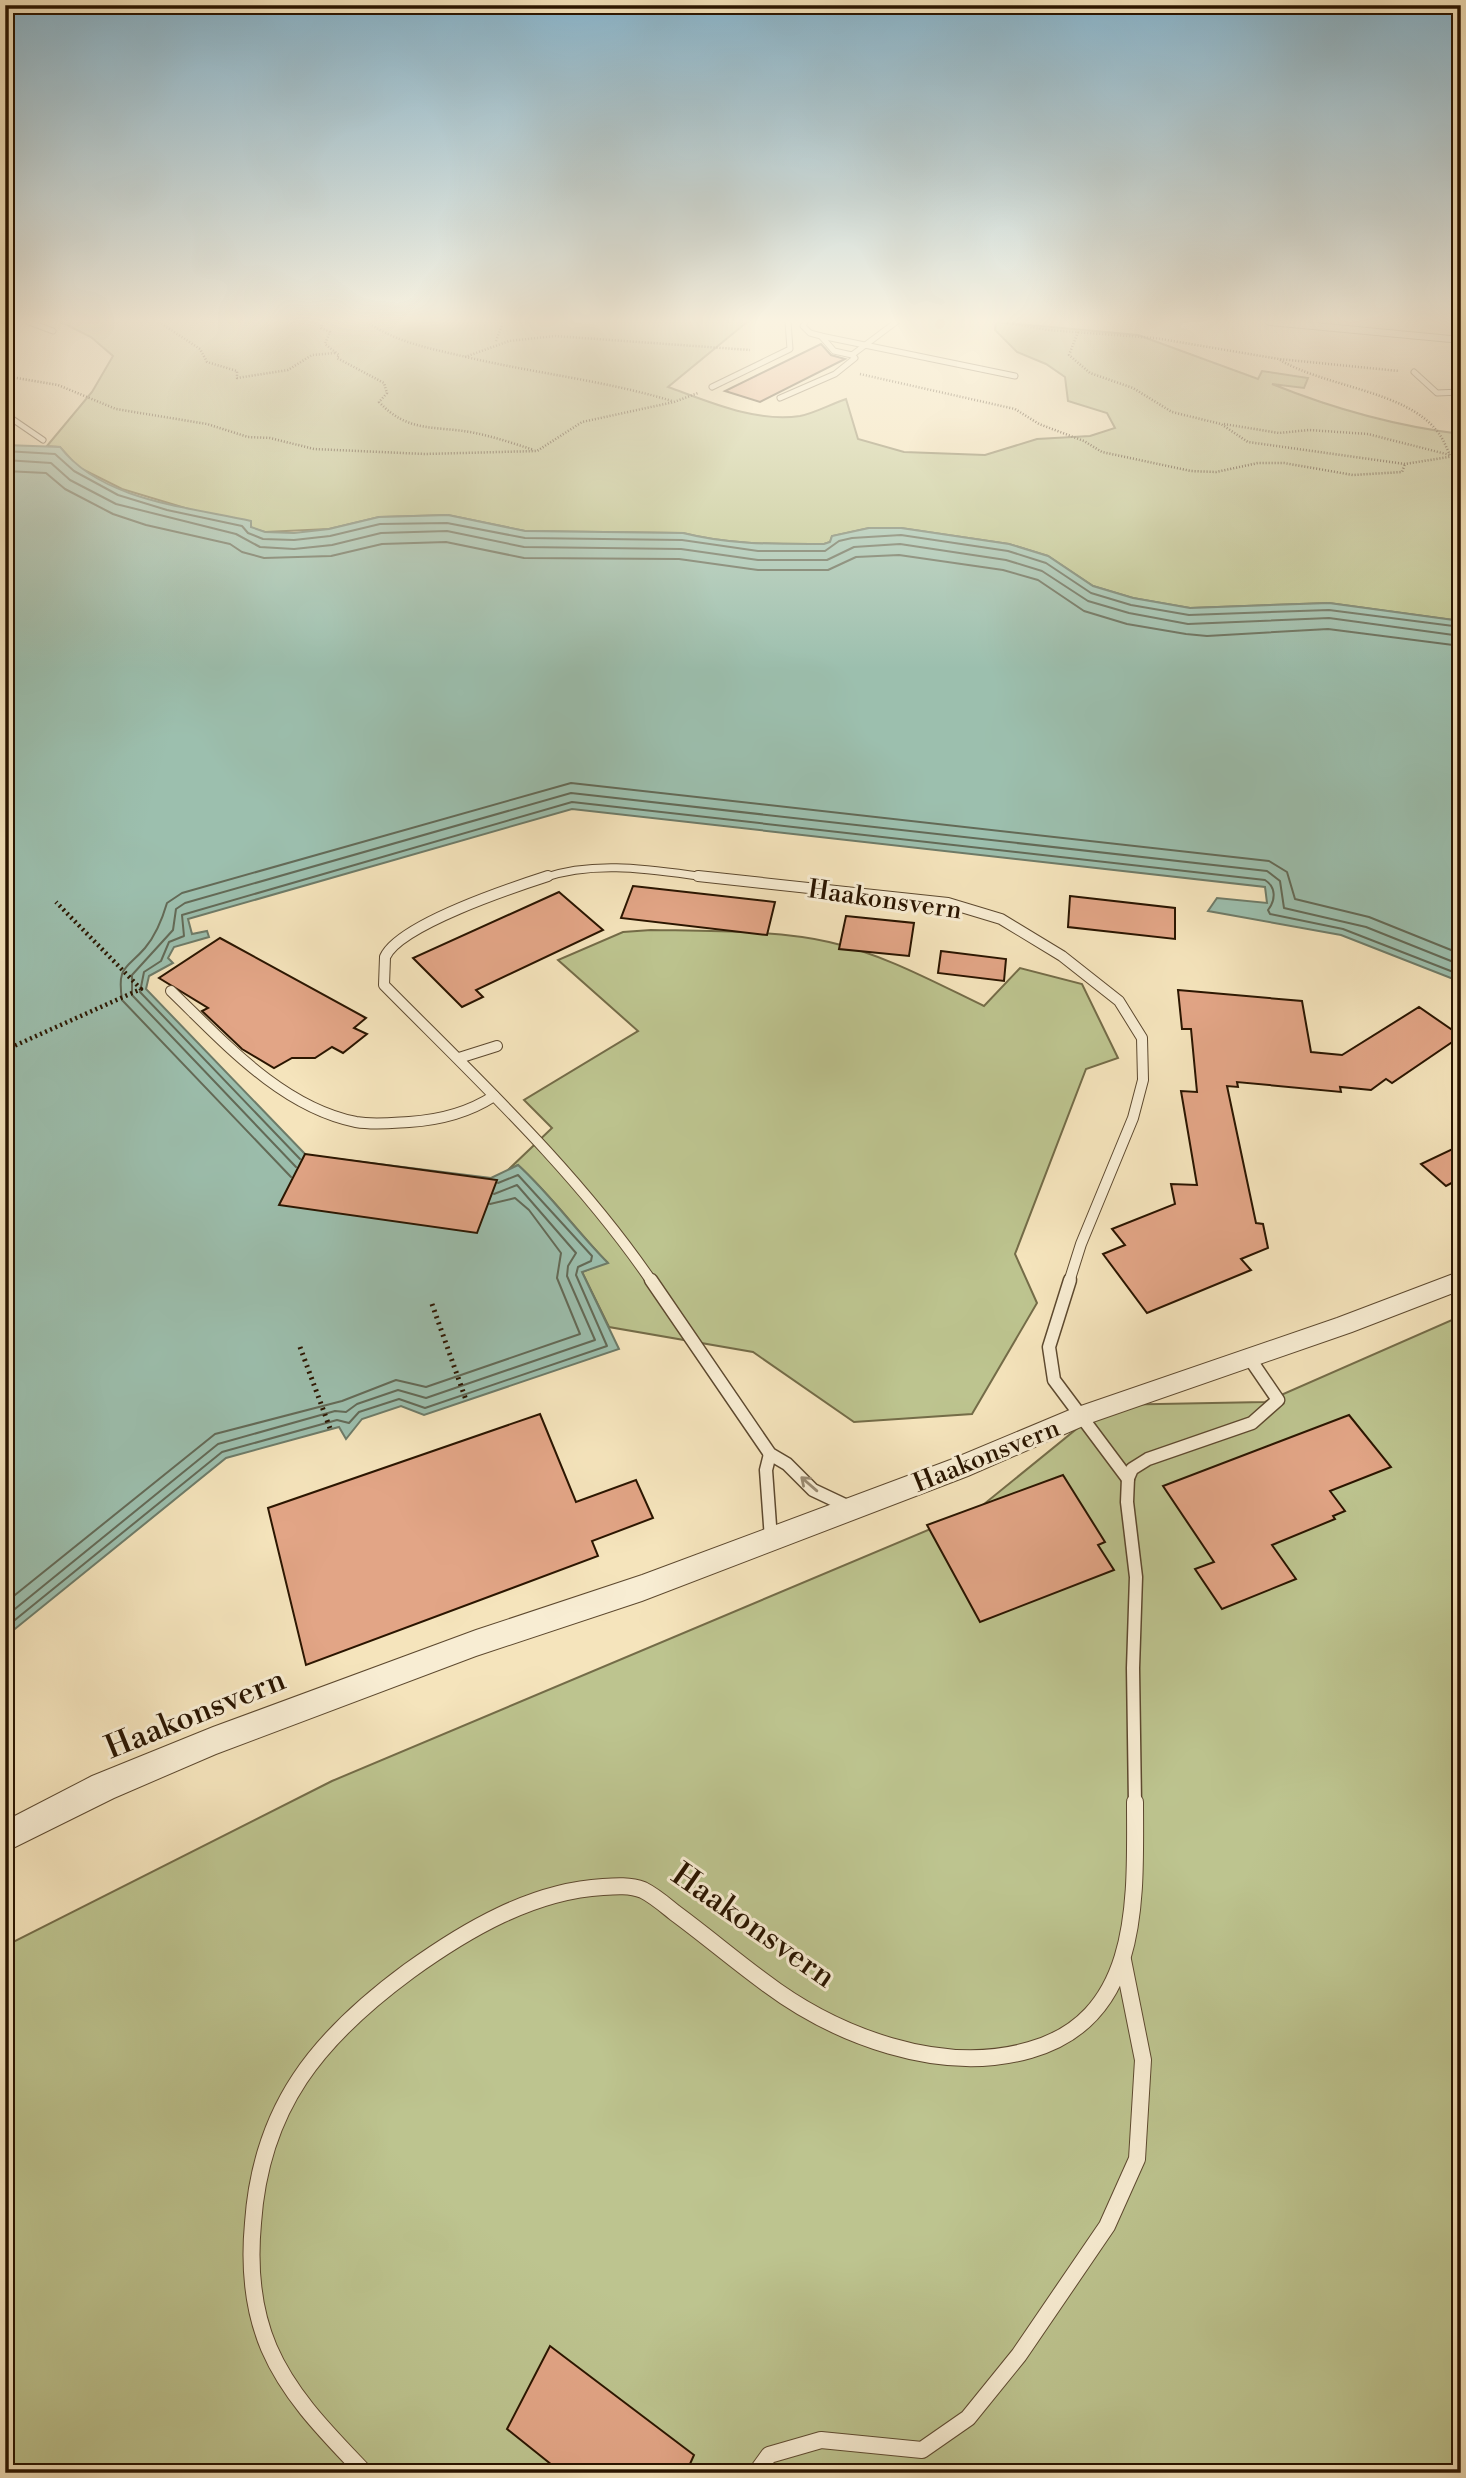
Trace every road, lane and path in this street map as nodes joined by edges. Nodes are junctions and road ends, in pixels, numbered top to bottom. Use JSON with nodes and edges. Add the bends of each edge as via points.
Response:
{"nodes":[{"id":1,"x":40,"y":438,"type":"edge"},
{"id":2,"x":262,"y":438,"type":"edge"},
{"id":3,"x":492,"y":438,"type":"edge"},
{"id":4,"x":558,"y":438,"type":"edge"},
{"id":5,"x":1075,"y":438,"type":"edge"},
{"id":6,"x":1241,"y":438,"type":"edge"},
{"id":7,"x":1382,"y":438,"type":"edge"},
{"id":8,"x":1442,"y":438,"type":"edge"},
{"id":9,"x":43,"y":440,"type":"dead end"},
{"id":10,"x":537,"y":451,"type":"junction"},
{"id":11,"x":1450,"y":455,"type":"junction"},
{"id":12,"x":1461,"y":455,"type":"edge"},
{"id":13,"x":1405,"y":464,"type":"junction"},
{"id":14,"x":56,"y":902,"type":"dead end"},
{"id":15,"x":171,"y":991,"type":"dead end"},
{"id":16,"x":497,"y":1046,"type":"dead end"},
{"id":17,"x":5,"y":1050,"type":"edge"},
{"id":18,"x":459,"y":1058,"type":"junction"},
{"id":19,"x":494,"y":1096,"type":"junction"},
{"id":20,"x":1461,"y":1280,"type":"edge"},
{"id":21,"x":432,"y":1304,"type":"dead end"},
{"id":22,"x":300,"y":1347,"type":"dead end"},
{"id":23,"x":1248,"y":1356,"type":"junction"},
{"id":24,"x":466,"y":1401,"type":"dead end"},
{"id":25,"x":1081,"y":1416,"type":"junction"},
{"id":26,"x":331,"y":1431,"type":"dead end"},
{"id":27,"x":770,"y":1454,"type":"junction"},
{"id":28,"x":1128,"y":1479,"type":"junction"},
{"id":29,"x":852,"y":1508,"type":"junction"},
{"id":30,"x":771,"y":1539,"type":"junction"},
{"id":31,"x":5,"y":1837,"type":"edge"},
{"id":32,"x":1123,"y":1960,"type":"junction"},
{"id":33,"x":365,"y":2473,"type":"edge"},
{"id":34,"x":756,"y":2473,"type":"edge"}],
"edges":[{"from":1,"to":9,"type":"lane"},
{"from":2,"to":10,"type":"path","via":[[314,449],[425,454]]},
{"from":3,"to":10,"type":"path"},
{"from":4,"to":10,"type":"path"},
{"from":5,"to":13,"type":"path","via":[[1102,452],[1191,471],[1284,463],[1353,475],[1386,475],[1402,472]]},
{"from":6,"to":13,"type":"path"},
{"from":7,"to":11,"type":"path"},
{"from":8,"to":11,"type":"path"},
{"from":11,"to":12,"type":"path"},
{"from":11,"to":13,"type":"path"},
{"from":14,"to":17,"type":"path","via":[[141,989]]},
{"from":15,"to":19,"type":"lane","via":[[234,1050],[284,1088],[319,1111],[340,1118],[369,1124],[422,1122],[455,1116]]},
{"from":16,"to":18,"type":"lane"},
{"from":18,"to":19,"type":"lane","name":"Haakonsvern"},
{"from":18,"to":25,"type":"lane","name":"Haakonsvern","via":[[384,985],[382,966],[390,948],[426,925],[573,869],[616,867],[888,895],[948,903],[1001,919],[1062,956],[1119,1001],[1142,1038],[1143,1080],[1133,1118],[1081,1244],[1049,1347],[1054,1380]]},
{"from":19,"to":27,"type":"lane","name":"Haakonsvern","via":[[619,1234]]},
{"from":20,"to":23,"type":"street","name":"Haakonsvern"},
{"from":21,"to":24,"type":"path"},
{"from":22,"to":26,"type":"path"},
{"from":23,"to":25,"type":"street","name":"Haakonsvern"},
{"from":23,"to":28,"type":"lane","via":[[1277,1405],[1254,1422],[1136,1465]]},
{"from":25,"to":28,"type":"lane","name":"Haakonsvern"},
{"from":25,"to":29,"type":"street","name":"Haakonsvern"},
{"from":29,"to":27,"type":"lane","name":"Haakonsvern","one_way":true,"via":[[813,1490]]},
{"from":27,"to":30,"type":"lane","via":[[766,1470]]},
{"from":28,"to":32,"type":"lane","name":"Haakonsvern","via":[[1136,1567],[1137,1803],[1131,1927]]},
{"from":29,"to":30,"type":"street","name":"Haakonsvern"},
{"from":30,"to":31,"type":"street","name":"Haakonsvern","via":[[213,1741],[103,1787]]},
{"from":32,"to":33,"type":"lane","name":"Haakonsvern","via":[[1097,2008],[1074,2030],[1015,2053],[968,2058],[932,2056],[824,2017],[777,1992],[642,1889],[594,1888],[532,1904],[474,1927],[439,1948],[372,1999],[300,2072],[269,2132],[256,2181],[251,2287],[262,2331],[314,2422]]},
{"from":32,"to":34,"type":"lane","name":"Haakonsvern","via":[[1143,2060],[1137,2158],[1107,2226],[1019,2355],[968,2418],[922,2450],[821,2440],[769,2455]]}]}
